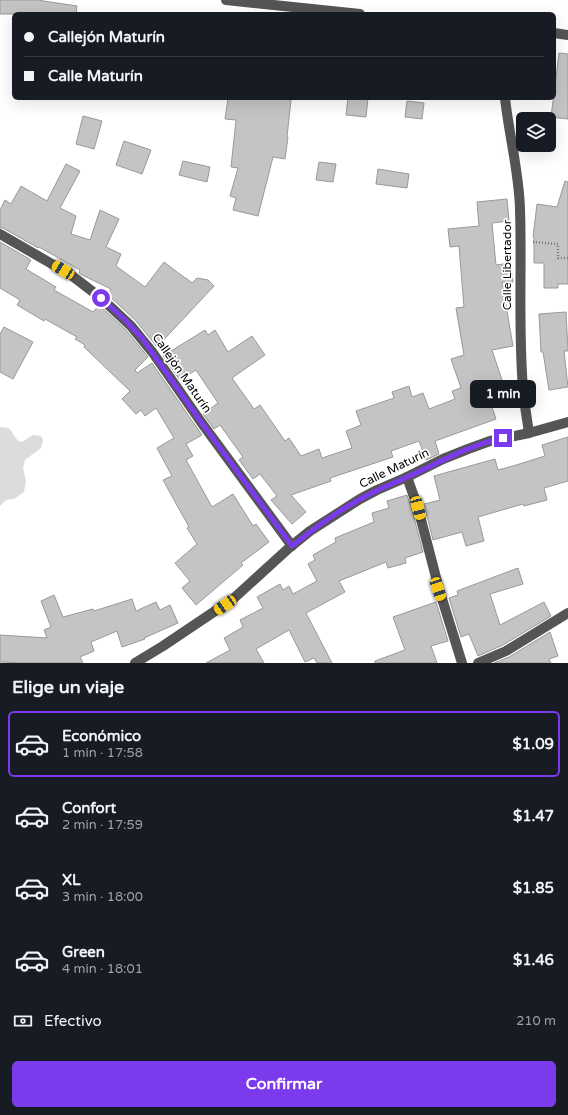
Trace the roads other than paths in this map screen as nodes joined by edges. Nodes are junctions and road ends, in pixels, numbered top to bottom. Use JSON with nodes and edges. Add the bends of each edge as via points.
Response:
{"nodes":[{"id":1,"x":226,"y":0,"type":"edge"},
{"id":2,"x":259,"y":2,"type":"edge"},
{"id":3,"x":343,"y":12,"type":"edge"},
{"id":4,"x":556,"y":33,"type":"edge"},
{"id":5,"x":568,"y":35,"type":"edge"},
{"id":6,"x":505,"y":100,"type":"edge"},
{"id":7,"x":0,"y":234,"type":"edge"},
{"id":8,"x":568,"y":422,"type":"edge"},
{"id":9,"x":529,"y":433,"type":"junction"},
{"id":10,"x":407,"y":477,"type":"junction"},
{"id":11,"x":292,"y":546,"type":"junction"},
{"id":12,"x":568,"y":613,"type":"edge"},
{"id":13,"x":135,"y":663,"type":"edge"},
{"id":14,"x":462,"y":663,"type":"edge"},
{"id":15,"x":478,"y":663,"type":"edge"}],
"edges":[{"from":1,"to":2,"type":"street"},
{"from":2,"to":3,"type":"street"},
{"from":4,"to":5,"type":"street"},
{"from":6,"to":9,"type":"street","name":"Calle Libertador","via":[[520,208],[521,349]]},
{"from":7,"to":11,"type":"street","name":"Callejón Maturín","via":[[71,275],[131,326]]},
{"from":8,"to":9,"type":"street","name":"Calle Maturín"},
{"from":9,"to":10,"type":"street","name":"Calle Maturín","via":[[490,441],[443,459]]},
{"from":10,"to":11,"type":"street","name":"Calle Maturín","via":[[360,499],[320,524]]},
{"from":10,"to":14,"type":"street","via":[[418,508],[438,589]]},
{"from":11,"to":13,"type":"street","name":"Calle Maturín","via":[[233,599]]},
{"from":12,"to":15,"type":"street","via":[[506,651]]}]}
